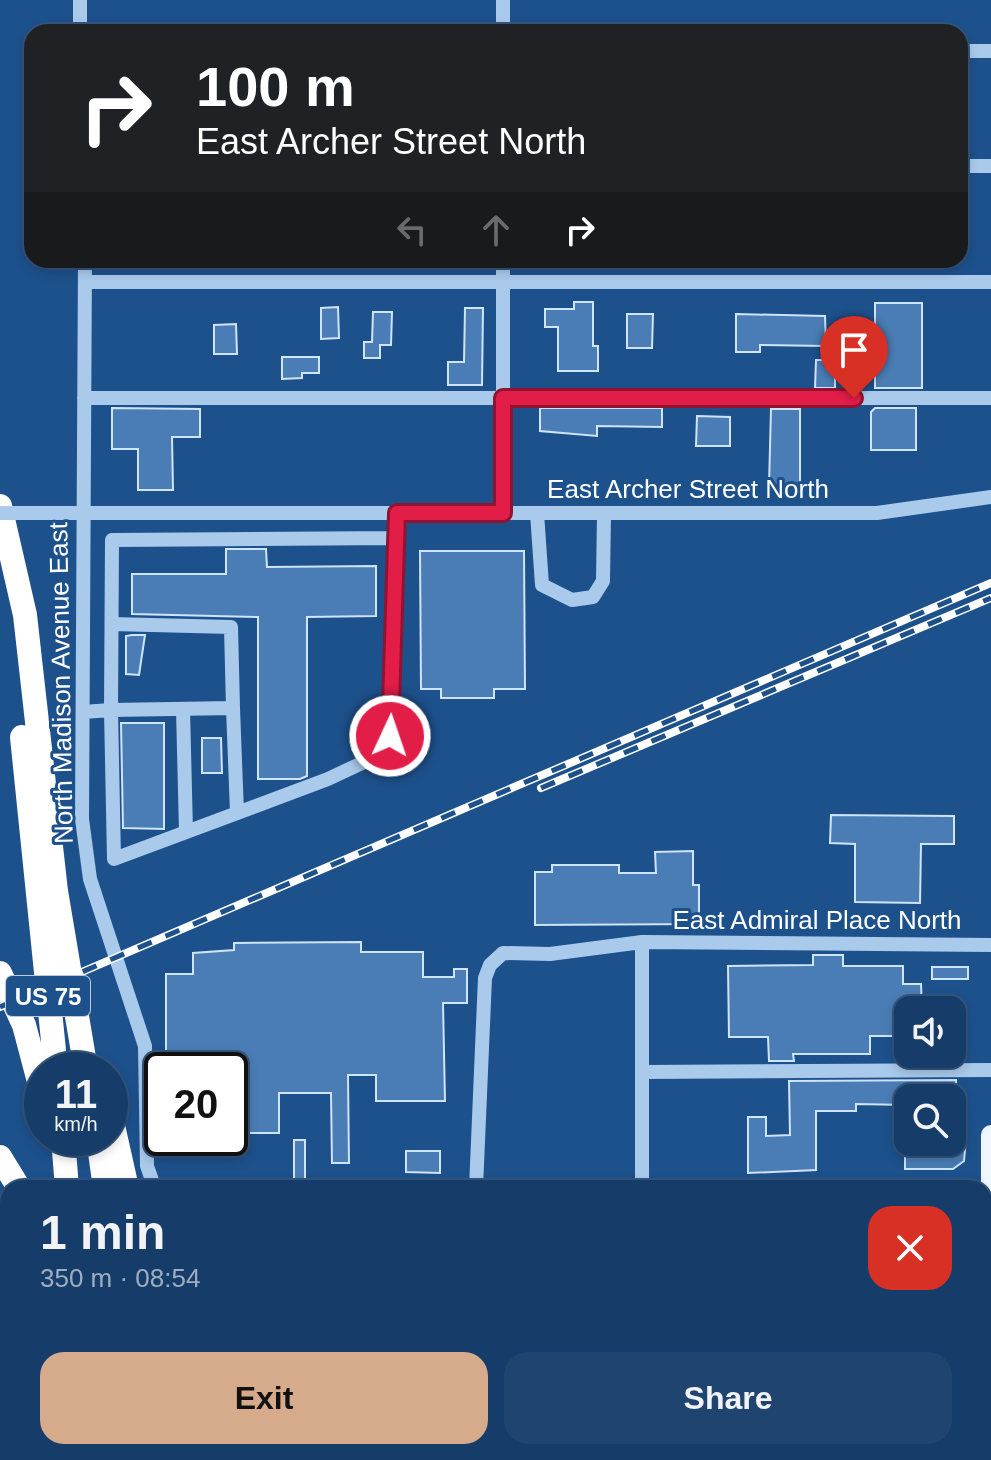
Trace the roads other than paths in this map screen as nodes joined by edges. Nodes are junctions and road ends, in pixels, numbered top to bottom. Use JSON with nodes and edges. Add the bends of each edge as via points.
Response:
{"nodes":[{"id":1,"x":80,"y":0,"type":"edge"},
{"id":2,"x":503,"y":0,"type":"edge"},
{"id":3,"x":80,"y":24,"type":"edge"},
{"id":4,"x":503,"y":24,"type":"edge"},
{"id":5,"x":968,"y":51,"type":"edge"},
{"id":6,"x":991,"y":51,"type":"edge"},
{"id":7,"x":968,"y":166,"type":"edge"},
{"id":8,"x":991,"y":166,"type":"edge"},
{"id":9,"x":85,"y":268,"type":"edge"},
{"id":10,"x":503,"y":268,"type":"edge"},
{"id":11,"x":85,"y":282,"type":"junction"},
{"id":12,"x":503,"y":282,"type":"junction"},
{"id":13,"x":991,"y":282,"type":"edge"},
{"id":14,"x":84,"y":398,"type":"junction"},
{"id":15,"x":503,"y":398,"type":"junction"},
{"id":16,"x":991,"y":398,"type":"edge"},
{"id":17,"x":991,"y":497,"type":"edge"},
{"id":18,"x":0,"y":506,"type":"edge"},
{"id":19,"x":83,"y":513,"type":"junction"},
{"id":20,"x":397,"y":513,"type":"junction"},
{"id":21,"x":503,"y":513,"type":"junction"},
{"id":22,"x":537,"y":513,"type":"junction"},
{"id":23,"x":0,"y":514,"type":"edge"},
{"id":24,"x":604,"y":514,"type":"junction"},
{"id":25,"x":397,"y":538,"type":"junction"},
{"id":26,"x":112,"y":624,"type":"junction"},
{"id":27,"x":233,"y":708,"type":"junction"},
{"id":28,"x":183,"y":709,"type":"junction"},
{"id":29,"x":111,"y":710,"type":"junction"},
{"id":30,"x":83,"y":712,"type":"junction"},
{"id":31,"x":237,"y":813,"type":"junction"},
{"id":32,"x":186,"y":832,"type":"junction"},
{"id":33,"x":56,"y":891,"type":"junction"},
{"id":34,"x":642,"y":942,"type":"junction"},
{"id":35,"x":991,"y":945,"type":"edge"},
{"id":36,"x":0,"y":973,"type":"edge"},
{"id":37,"x":31,"y":1052,"type":"edge"},
{"id":38,"x":54,"y":1052,"type":"edge"},
{"id":39,"x":83,"y":1052,"type":"edge"},
{"id":40,"x":97,"y":1052,"type":"edge"},
{"id":41,"x":991,"y":1070,"type":"edge"},
{"id":42,"x":643,"y":1072,"type":"junction"},
{"id":43,"x":991,"y":1135,"type":"edge"},
{"id":44,"x":60,"y":1156,"type":"edge"},
{"id":45,"x":65,"y":1156,"type":"edge"},
{"id":46,"x":101,"y":1156,"type":"edge"},
{"id":47,"x":120,"y":1156,"type":"edge"},
{"id":48,"x":2,"y":1161,"type":"edge"},
{"id":49,"x":14,"y":1180,"type":"edge"},
{"id":50,"x":66,"y":1180,"type":"edge"},
{"id":51,"x":67,"y":1180,"type":"edge"},
{"id":52,"x":104,"y":1180,"type":"edge"},
{"id":53,"x":125,"y":1180,"type":"edge"},
{"id":54,"x":152,"y":1180,"type":"edge"},
{"id":55,"x":476,"y":1180,"type":"edge"},
{"id":56,"x":642,"y":1180,"type":"edge"},
{"id":57,"x":991,"y":1180,"type":"edge"}],
"edges":[{"from":1,"to":3,"type":"street"},
{"from":2,"to":4,"type":"street"},
{"from":5,"to":6,"type":"street"},
{"from":7,"to":8,"type":"street"},
{"from":9,"to":11,"type":"street","name":"North Madison Avenue East"},
{"from":10,"to":12,"type":"street"},
{"from":11,"to":12,"type":"street"},
{"from":11,"to":14,"type":"street","name":"North Madison Avenue East"},
{"from":12,"to":13,"type":"street"},
{"from":12,"to":15,"type":"street"},
{"from":14,"to":15,"type":"street"},
{"from":14,"to":19,"type":"street","name":"North Madison Avenue East"},
{"from":15,"to":16,"type":"street"},
{"from":15,"to":21,"type":"street"},
{"from":17,"to":24,"type":"street","name":"East Archer Street North","via":[[877,513]]},
{"from":18,"to":33,"type":"highway","via":[[25,615]]},
{"from":19,"to":20,"type":"street","name":"East Archer Street North"},
{"from":19,"to":23,"type":"street","name":"East Archer Street North","bridge":true},
{"from":19,"to":30,"type":"street","name":"North Madison Avenue East"},
{"from":20,"to":21,"type":"street","name":"East Archer Street North"},
{"from":20,"to":25,"type":"street"},
{"from":21,"to":22,"type":"street","name":"East Archer Street North"},
{"from":22,"to":24,"type":"street","name":"East Archer Street North"},
{"from":22,"to":24,"type":"street","via":[[542,585],[572,600],[593,597],[603,581]]},
{"from":23,"to":38,"type":"highway","number":"US 75"},
{"from":25,"to":26,"type":"street","via":[[112,540]]},
{"from":25,"to":31,"type":"street","via":[[390,736],[377,756]]},
{"from":26,"to":27,"type":"street","via":[[231,627]]},
{"from":26,"to":29,"type":"street"},
{"from":27,"to":28,"type":"street"},
{"from":27,"to":31,"type":"street"},
{"from":28,"to":29,"type":"street"},
{"from":28,"to":32,"type":"street"},
{"from":29,"to":30,"type":"street"},
{"from":29,"to":32,"type":"street","via":[[114,859]]},
{"from":30,"to":54,"type":"street","name":"North Madison Avenue East","via":[[82,819],[90,879],[145,1046],[147,1166]]},
{"from":31,"to":32,"type":"street"},
{"from":33,"to":39,"type":"highway"},
{"from":33,"to":40,"type":"highway"},
{"from":34,"to":35,"type":"street","name":"East Admiral Place North"},
{"from":34,"to":42,"type":"street"},
{"from":34,"to":55,"type":"street","name":"East Admiral Place North","via":[[550,954],[503,953],[490,965],[485,978]]},
{"from":36,"to":37,"type":"highway"},
{"from":41,"to":42,"type":"street"},
{"from":42,"to":56,"type":"street"},
{"from":43,"to":57,"type":"main road"},
{"from":44,"to":50,"type":"highway"},
{"from":45,"to":51,"type":"highway"},
{"from":46,"to":52,"type":"highway"},
{"from":47,"to":53,"type":"highway"},
{"from":48,"to":49,"type":"highway"}]}
